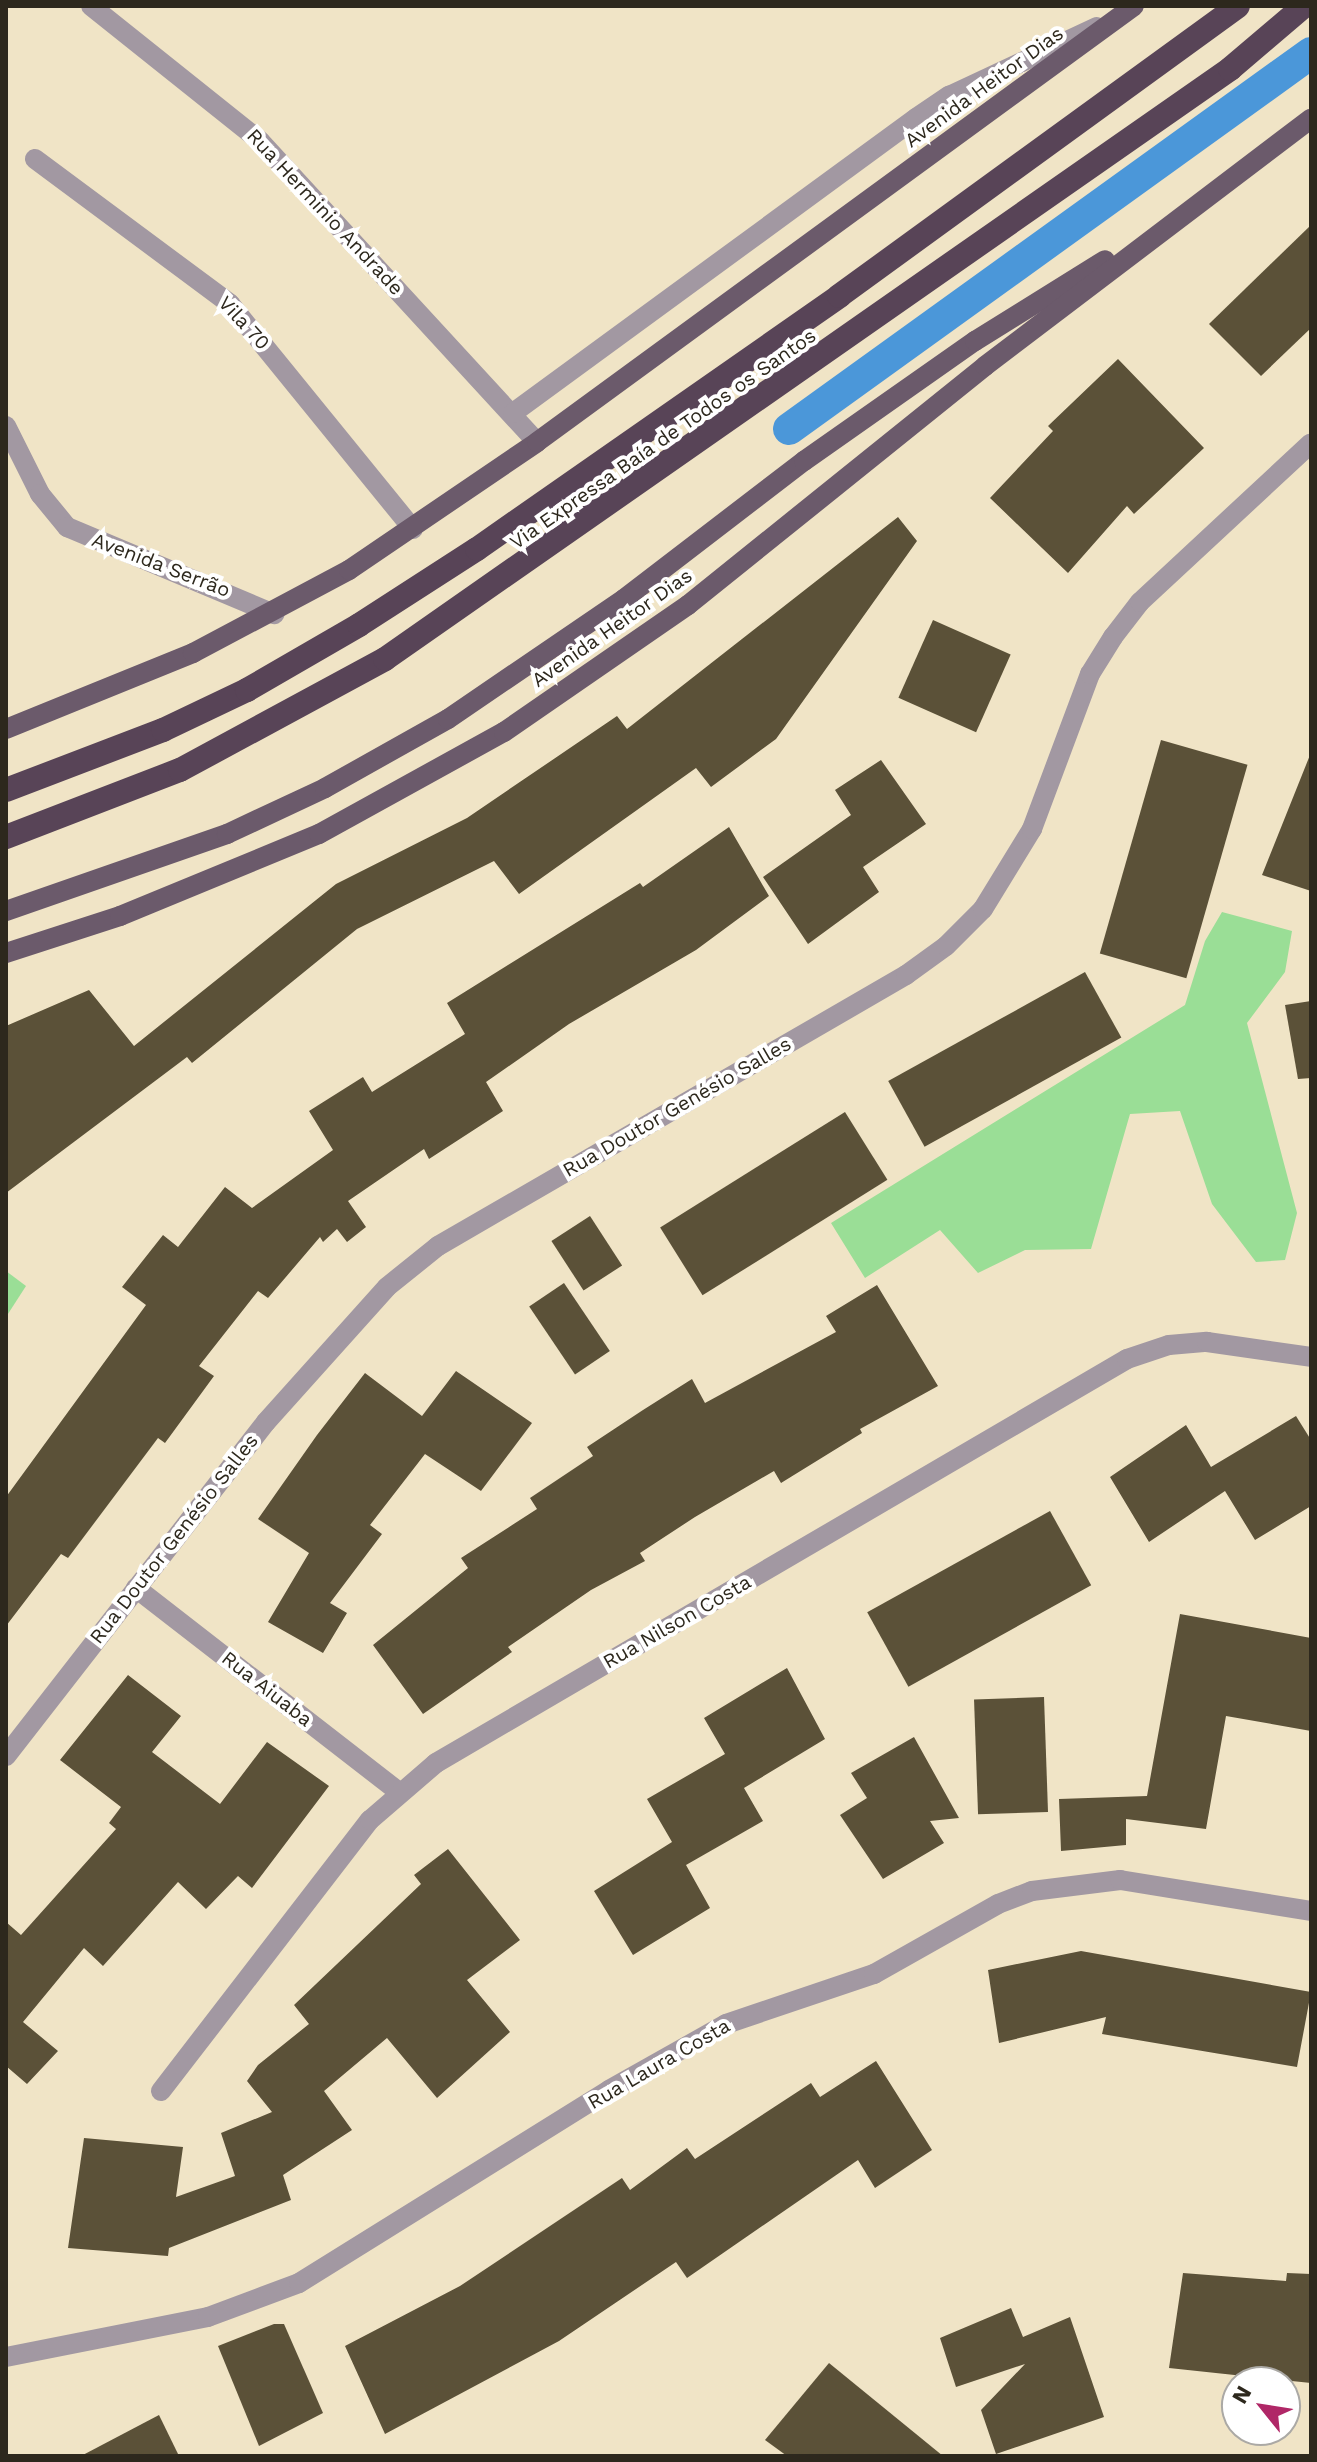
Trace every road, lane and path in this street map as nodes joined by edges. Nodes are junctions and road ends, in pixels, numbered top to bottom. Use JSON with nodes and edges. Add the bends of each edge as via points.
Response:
{"nodes":[{"id":1,"x":91,"y":6,"type":"edge"},
{"id":2,"x":1238,"y":6,"type":"edge"},
{"id":3,"x":1304,"y":6,"type":"edge"},
{"id":4,"x":1128,"y":10,"type":"edge"},
{"id":5,"x":1311,"y":119,"type":"edge"},
{"id":6,"x":35,"y":159,"type":"dead end"},
{"id":7,"x":1174,"y":220,"type":"junction"},
{"id":8,"x":513,"y":413,"type":"junction"},
{"id":9,"x":6,"y":426,"type":"edge"},
{"id":10,"x":537,"y":442,"type":"junction"},
{"id":11,"x":1311,"y":443,"type":"edge"},
{"id":12,"x":413,"y":529,"type":"junction"},
{"id":13,"x":274,"y":614,"type":"junction"},
{"id":14,"x":6,"y":727,"type":"edge"},
{"id":15,"x":6,"y":790,"type":"edge"},
{"id":16,"x":6,"y":837,"type":"edge"},
{"id":17,"x":6,"y":911,"type":"edge"},
{"id":18,"x":6,"y":953,"type":"edge"},
{"id":19,"x":1311,"y":1357,"type":"edge"},
{"id":20,"x":136,"y":1588,"type":"junction"},
{"id":21,"x":6,"y":1756,"type":"edge"},
{"id":22,"x":398,"y":1791,"type":"junction"},
{"id":23,"x":1311,"y":1911,"type":"edge"},
{"id":24,"x":161,"y":2091,"type":"dead end"},
{"id":25,"x":6,"y":2348,"type":"edge"},
{"id":26,"x":34,"y":2348,"type":"junction"},
{"id":27,"x":6,"y":2357,"type":"edge"}],
"edges":[{"from":1,"to":8,"type":"street","name":"Rua Herminio Andrade","via":[[242,123]]},
{"from":2,"to":15,"type":"highway","name":"Via Expressa Baía de Todos os Santos","via":[[852,287],[477,549],[359,625],[247,690],[177,723]]},
{"from":3,"to":16,"type":"highway","name":"Via Expressa Baía de Todos os Santos","via":[[1230,69],[385,659],[180,770]]},
{"from":4,"to":8,"type":"street","via":[[949,96]]},
{"from":4,"to":10,"type":"main road","name":"Avenida Heitor Dias"},
{"from":5,"to":7,"type":"main road","name":"Avenida Heitor Dias"},
{"from":6,"to":12,"type":"street","name":"Vila 70","via":[[230,304]]},
{"from":7,"to":17,"type":"main road","name":"Avenida Heitor Dias","via":[[975,341],[804,461],[624,599],[448,719],[325,788],[227,834]]},
{"from":7,"to":18,"type":"main road","name":"Avenida Heitor Dias","via":[[688,605],[504,732],[319,834],[120,916]]},
{"from":8,"to":10,"type":"street","name":"Rua Herminio Andrade"},
{"from":9,"to":13,"type":"street","name":"Avenida Serrão","via":[[40,494],[67,527]]},
{"from":10,"to":12,"type":"main road","name":"Avenida Heitor Dias"},
{"from":11,"to":20,"type":"street","name":"Rua Doutor Genésio Salles","via":[[1140,602],[1113,637],[1090,674],[1032,829],[983,909],[946,946],[906,975],[438,1246],[387,1287],[326,1351]]},
{"from":12,"to":13,"type":"main road","name":"Avenida Heitor Dias"},
{"from":13,"to":14,"type":"main road","name":"Avenida Heitor Dias","via":[[193,653]]},
{"from":19,"to":22,"type":"street","name":"Rua Nilson Costa","via":[[1207,1342],[1169,1345],[1127,1359]]},
{"from":20,"to":21,"type":"street","name":"Rua Doutor Genésio Salles"},
{"from":20,"to":22,"type":"street","name":"Rua Aiuaba"},
{"from":22,"to":24,"type":"street","name":"Rua Nilson Costa"},
{"from":23,"to":26,"type":"street","name":"Rua Laura Costa","via":[[1120,1880],[1032,1891],[998,1904],[874,1974],[726,2024],[299,2283],[208,2317]]},
{"from":25,"to":26,"type":"street","name":"Rua Laura Costa"},
{"from":26,"to":27,"type":"street","name":"Rua Laura Costa"}]}
